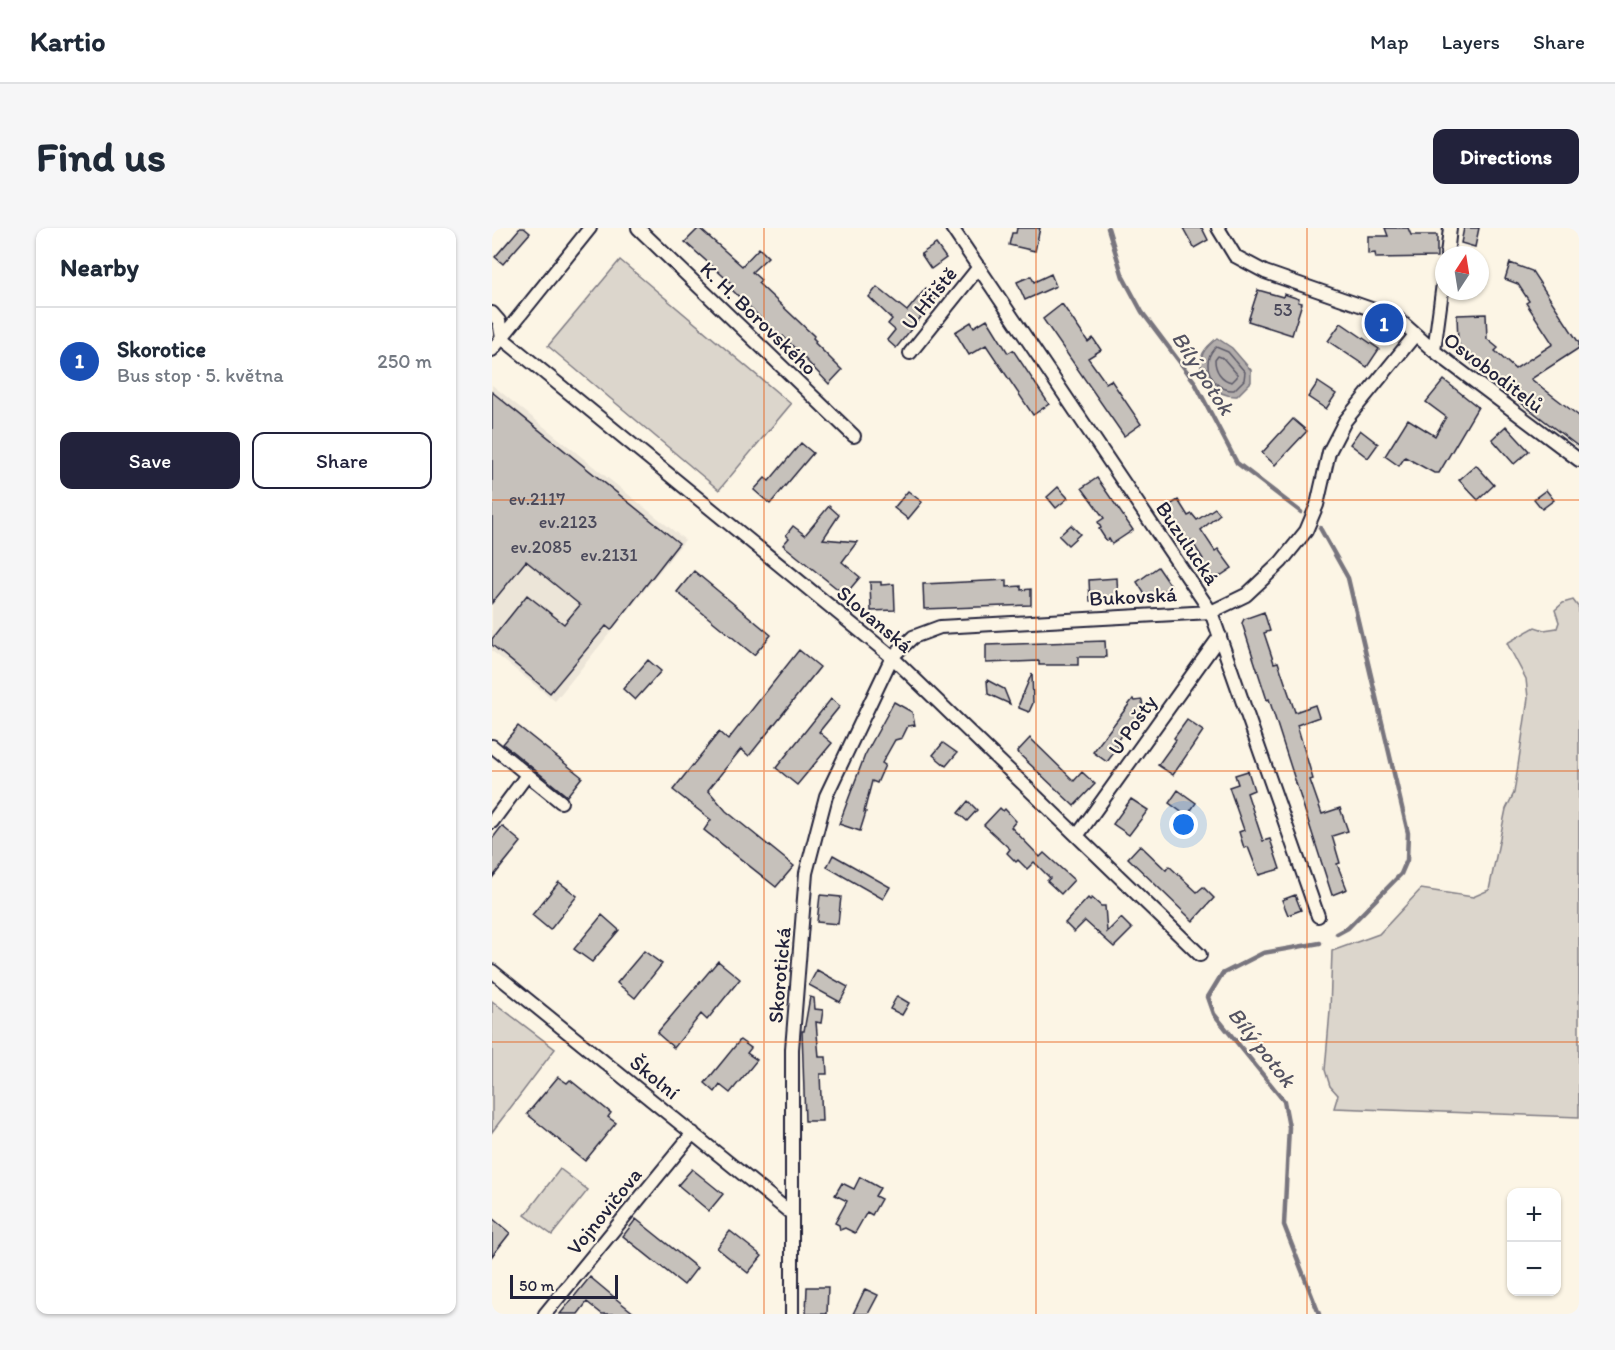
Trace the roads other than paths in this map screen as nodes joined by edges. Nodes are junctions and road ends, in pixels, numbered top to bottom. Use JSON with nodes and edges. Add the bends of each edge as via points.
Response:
{"nodes":[{"id":1,"x":590,"y":228,"type":"edge"},
{"id":2,"x":638,"y":228,"type":"edge"},
{"id":3,"x":952,"y":228,"type":"edge"},
{"id":4,"x":1218,"y":228,"type":"edge"},
{"id":5,"x":1450,"y":228,"type":"edge"},
{"id":6,"x":1448,"y":246,"type":"edge"},
{"id":7,"x":979,"y":267,"type":"junction"},
{"id":8,"x":1441,"y":300,"type":"edge"},
{"id":9,"x":492,"y":313,"type":"edge"},
{"id":10,"x":1414,"y":335,"type":"junction"},
{"id":11,"x":497,"y":338,"type":"edge"},
{"id":12,"x":492,"y":350,"type":"edge"},
{"id":13,"x":1434,"y":351,"type":"junction"},
{"id":14,"x":910,"y":353,"type":"dead end"},
{"id":15,"x":854,"y":436,"type":"dead end"},
{"id":16,"x":1579,"y":460,"type":"edge"},
{"id":17,"x":1211,"y":612,"type":"junction"},
{"id":18,"x":1220,"y":636,"type":"junction"},
{"id":19,"x":892,"y":657,"type":"junction"},
{"id":20,"x":492,"y":746,"type":"edge"},
{"id":21,"x":527,"y":775,"type":"junction"},
{"id":22,"x":561,"y":802,"type":"dead end"},
{"id":23,"x":492,"y":822,"type":"edge"},
{"id":24,"x":1077,"y":836,"type":"junction"},
{"id":25,"x":1318,"y":916,"type":"dead end"},
{"id":26,"x":1200,"y":955,"type":"dead end"},
{"id":27,"x":492,"y":971,"type":"edge"},
{"id":28,"x":693,"y":1133,"type":"junction"},
{"id":29,"x":792,"y":1214,"type":"junction"},
{"id":30,"x":790,"y":1313,"type":"edge"},
{"id":31,"x":545,"y":1314,"type":"edge"}],
"edges":[{"from":1,"to":11,"type":"street"},
{"from":2,"to":15,"type":"street","name":"K. H. Borovského"},
{"from":3,"to":7,"type":"street","name":"Buzulucká"},
{"from":4,"to":10,"type":"street","name":"Osvoboditelů","via":[[1235,256],[1265,272],[1397,318]]},
{"from":5,"to":6,"type":"street"},
{"from":7,"to":14,"type":"street","name":"U Hřiště"},
{"from":7,"to":17,"type":"street","name":"Buzulucká"},
{"from":8,"to":13,"type":"street"},
{"from":9,"to":11,"type":"street","via":[[499,321]]},
{"from":10,"to":13,"type":"street","name":"Osvoboditelů"},
{"from":10,"to":17,"type":"street","name":"Bukovská","via":[[1345,421],[1329,453],[1317,505],[1306,531],[1246,595]]},
{"from":11,"to":12,"type":"street"},
{"from":11,"to":19,"type":"street","name":"Slovanská"},
{"from":13,"to":16,"type":"street","name":"Osvoboditelů"},
{"from":17,"to":18,"type":"street","name":"Buzulucká"},
{"from":17,"to":19,"type":"street","name":"Bukovská","via":[[940,627],[913,637]]},
{"from":18,"to":24,"type":"street","name":"U Pošty"},
{"from":18,"to":25,"type":"street","name":"Buzulucká"},
{"from":19,"to":24,"type":"street","name":"Slovanská"},
{"from":19,"to":29,"type":"street","name":"Skorotická","via":[[826,796],[806,873],[792,1049]]},
{"from":20,"to":21,"type":"street"},
{"from":21,"to":22,"type":"street"},
{"from":21,"to":23,"type":"street"},
{"from":24,"to":26,"type":"street","name":"Slovanská"},
{"from":27,"to":28,"type":"street","name":"Školní"},
{"from":28,"to":29,"type":"street","name":"Školní"},
{"from":28,"to":31,"type":"street","name":"Vojnovičova"},
{"from":29,"to":30,"type":"street","name":"Skorotická"}]}
